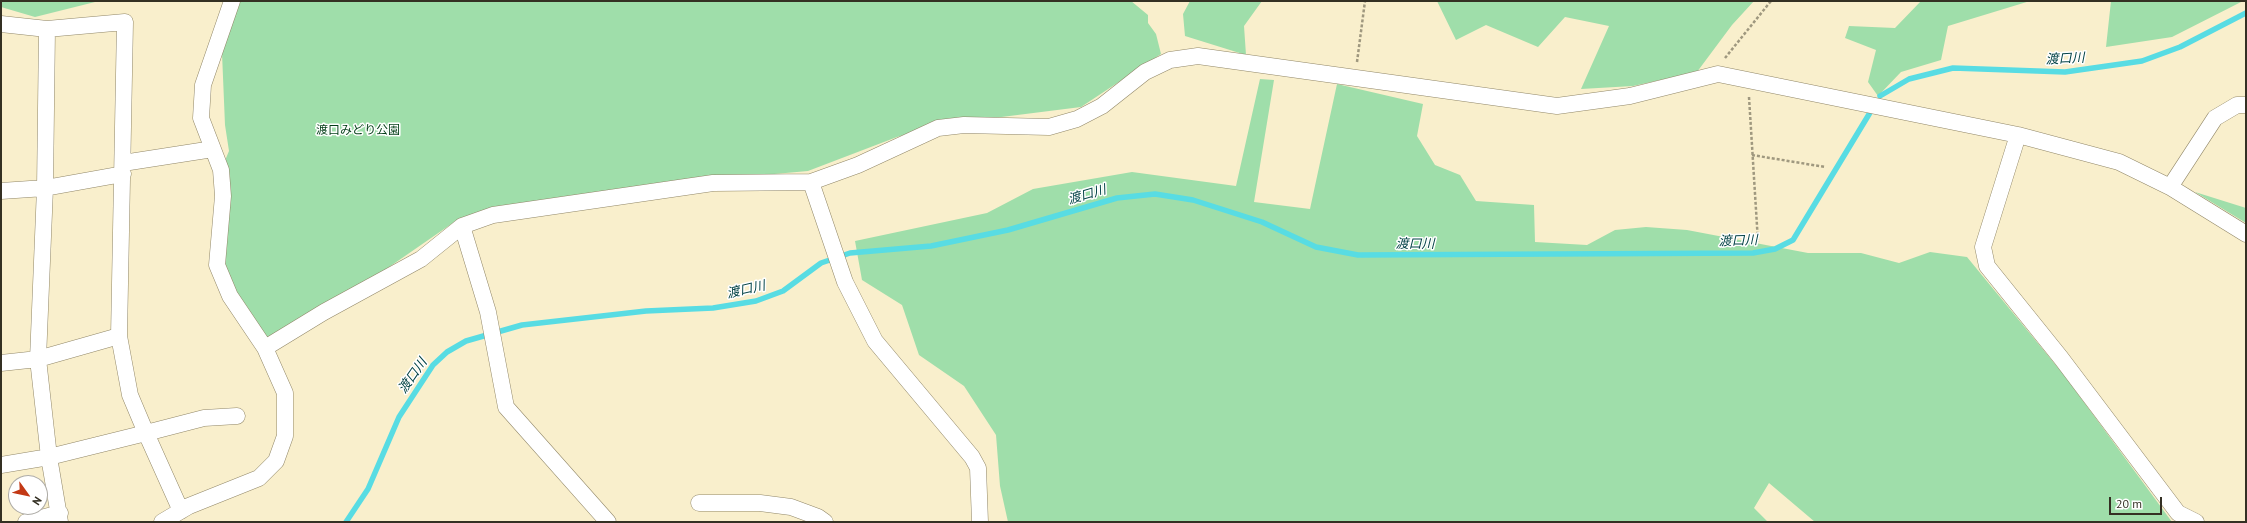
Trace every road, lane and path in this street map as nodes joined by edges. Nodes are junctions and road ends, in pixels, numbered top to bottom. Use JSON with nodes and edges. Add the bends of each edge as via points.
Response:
{"nodes":[{"id":1,"x":232,"y":1,"type":"edge"},
{"id":2,"x":1365,"y":1,"type":"edge"},
{"id":3,"x":1771,"y":1,"type":"edge"},
{"id":4,"x":1,"y":24,"type":"edge"},
{"id":5,"x":47,"y":29,"type":"junction"},
{"id":6,"x":1718,"y":74,"type":"junction"},
{"id":7,"x":1355,"y":76,"type":"junction"},
{"id":8,"x":1748,"y":80,"type":"junction"},
{"id":9,"x":2246,"y":106,"type":"edge"},
{"id":10,"x":2018,"y":136,"type":"junction"},
{"id":11,"x":213,"y":149,"type":"junction"},
{"id":12,"x":1752,"y":155,"type":"junction"},
{"id":13,"x":1825,"y":167,"type":"dead end"},
{"id":14,"x":123,"y":169,"type":"junction"},
{"id":15,"x":812,"y":182,"type":"junction"},
{"id":16,"x":2170,"y":187,"type":"junction"},
{"id":17,"x":45,"y":188,"type":"junction"},
{"id":18,"x":1,"y":191,"type":"edge"},
{"id":19,"x":462,"y":226,"type":"junction"},
{"id":20,"x":2246,"y":234,"type":"edge"},
{"id":21,"x":1758,"y":242,"type":"dead end"},
{"id":22,"x":119,"y":336,"type":"junction"},
{"id":23,"x":265,"y":348,"type":"junction"},
{"id":24,"x":38,"y":359,"type":"junction"},
{"id":25,"x":1,"y":363,"type":"edge"},
{"id":26,"x":237,"y":416,"type":"dead end"},
{"id":27,"x":146,"y":432,"type":"junction"},
{"id":28,"x":49,"y":457,"type":"junction"},
{"id":29,"x":1,"y":465,"type":"edge"},
{"id":30,"x":699,"y":503,"type":"dead end"},
{"id":31,"x":180,"y":510,"type":"junction"},
{"id":32,"x":60,"y":518,"type":"edge"},
{"id":33,"x":26,"y":522,"type":"edge"},
{"id":34,"x":162,"y":522,"type":"edge"},
{"id":35,"x":608,"y":522,"type":"edge"},
{"id":36,"x":825,"y":522,"type":"edge"},
{"id":37,"x":980,"y":522,"type":"edge"},
{"id":38,"x":2196,"y":522,"type":"edge"}],
"edges":[{"from":1,"to":11,"type":"street","via":[[203,85],[201,118]]},
{"from":2,"to":7,"type":"path"},
{"from":3,"to":6,"type":"path","via":[[1727,54]]},
{"from":4,"to":5,"type":"street"},
{"from":5,"to":14,"type":"street","via":[[126,22]]},
{"from":5,"to":17,"type":"street"},
{"from":6,"to":7,"type":"street","via":[[1630,96],[1557,106]]},
{"from":6,"to":8,"type":"street"},
{"from":7,"to":15,"type":"street","via":[[1198,56],[1170,60],[1145,72],[1102,106],[1077,119],[1049,127],[964,125],[938,128],[858,166]]},
{"from":8,"to":10,"type":"street"},
{"from":8,"to":12,"type":"path"},
{"from":9,"to":16,"type":"street","via":[[2236,105],[2215,118]]},
{"from":10,"to":16,"type":"street","via":[[2119,162]]},
{"from":10,"to":38,"type":"street","via":[[1983,247],[1987,266],[2061,358],[2178,513]]},
{"from":11,"to":14,"type":"street"},
{"from":11,"to":23,"type":"street","via":[[221,170],[224,196],[217,265],[230,296]]},
{"from":12,"to":13,"type":"path"},
{"from":12,"to":21,"type":"path"},
{"from":14,"to":17,"type":"street"},
{"from":14,"to":22,"type":"street"},
{"from":15,"to":19,"type":"street","via":[[712,183],[493,215]]},
{"from":15,"to":37,"type":"street","via":[[845,282],[875,341],[972,457],[978,468]]},
{"from":16,"to":20,"type":"street"},
{"from":17,"to":18,"type":"street"},
{"from":17,"to":24,"type":"street"},
{"from":19,"to":23,"type":"street","via":[[421,259],[324,312]]},
{"from":19,"to":35,"type":"street","via":[[488,312],[506,407]]},
{"from":22,"to":24,"type":"street"},
{"from":22,"to":27,"type":"street","via":[[130,395]]},
{"from":23,"to":31,"type":"street","via":[[284,393],[285,436],[276,461],[259,478]]},
{"from":24,"to":25,"type":"street"},
{"from":24,"to":28,"type":"street"},
{"from":26,"to":27,"type":"street","via":[[204,418]]},
{"from":27,"to":28,"type":"street"},
{"from":27,"to":31,"type":"street"},
{"from":28,"to":29,"type":"street"},
{"from":28,"to":32,"type":"street"},
{"from":30,"to":36,"type":"street","via":[[760,503],[791,507]]},
{"from":31,"to":34,"type":"street"},
{"from":32,"to":33,"type":"street"}]}
